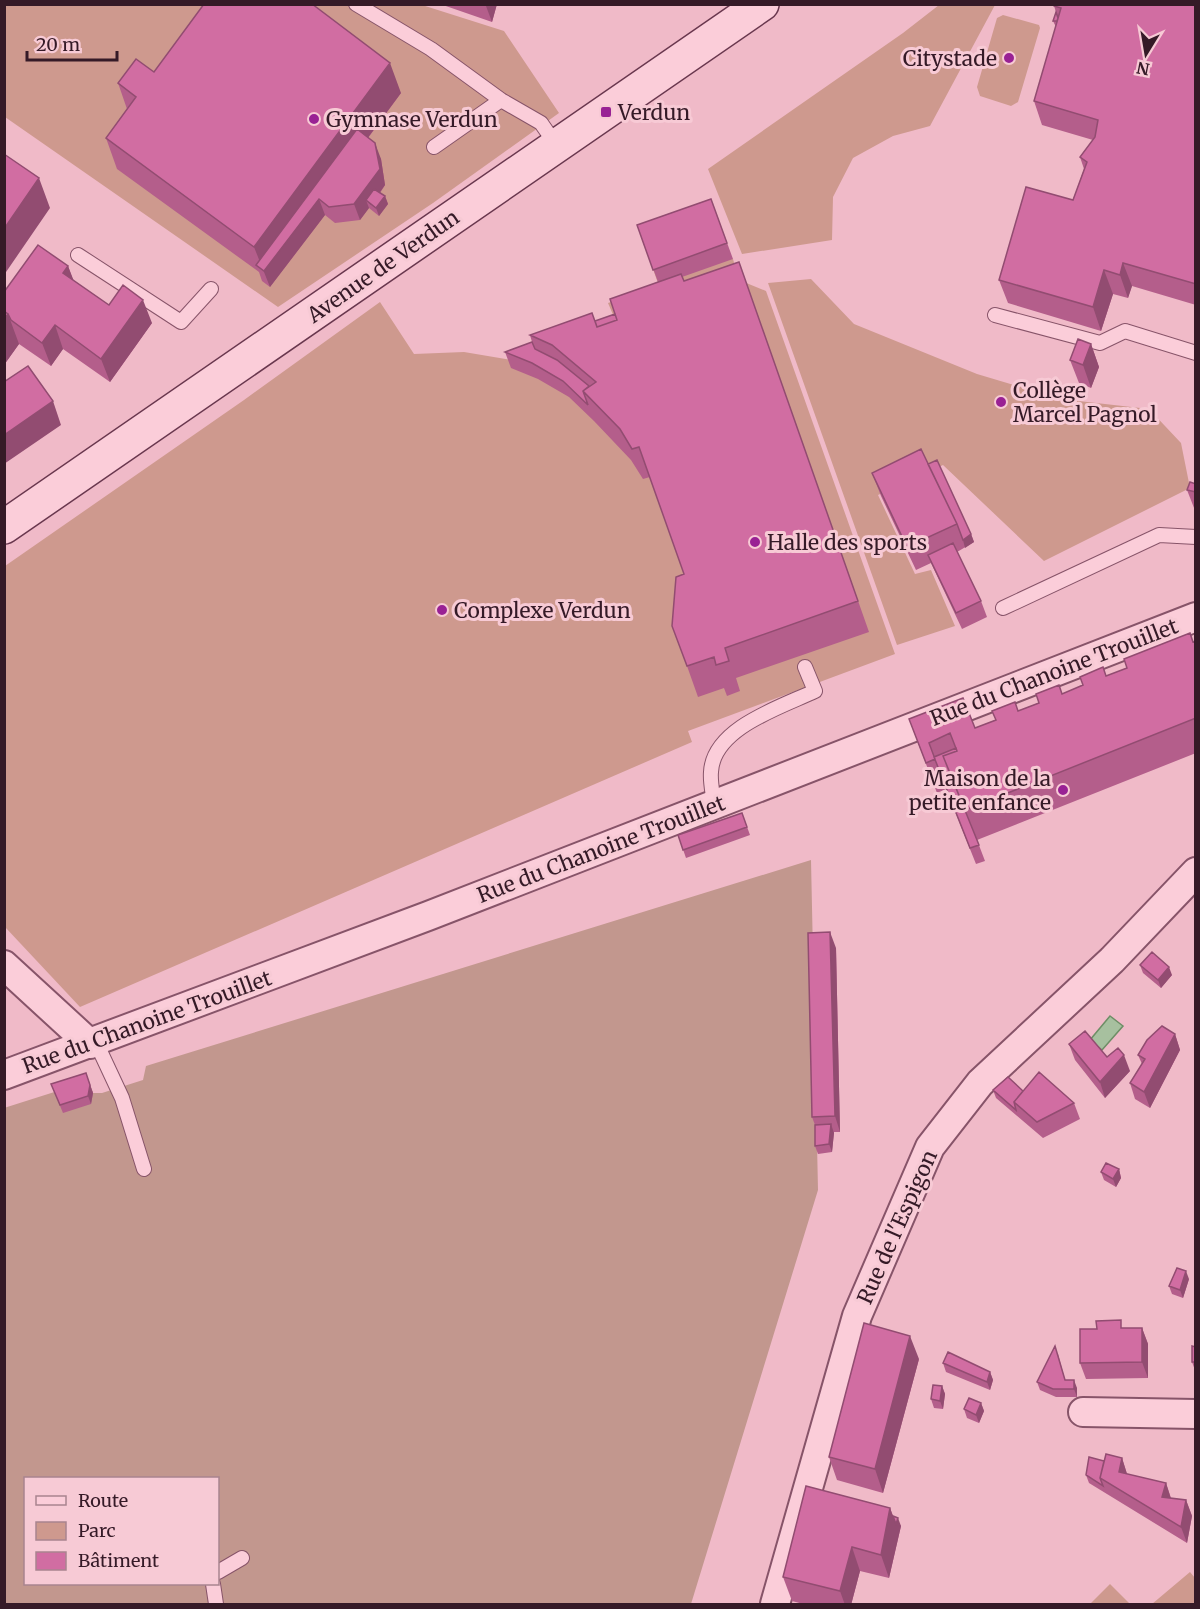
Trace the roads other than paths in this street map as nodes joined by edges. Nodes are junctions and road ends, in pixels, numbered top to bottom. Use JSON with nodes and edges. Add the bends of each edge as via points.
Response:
{"nodes":[{"id":1,"x":356,"y":4,"type":"edge"},
{"id":2,"x":762,"y":4,"type":"edge"},
{"id":3,"x":501,"y":100,"type":"junction"},
{"id":4,"x":557,"y":146,"type":"junction"},
{"id":5,"x":434,"y":147,"type":"dead end"},
{"id":6,"x":78,"y":255,"type":"dead end"},
{"id":7,"x":211,"y":289,"type":"dead end"},
{"id":8,"x":995,"y":315,"type":"dead end"},
{"id":9,"x":1196,"y":353,"type":"edge"},
{"id":10,"x":4,"y":527,"type":"edge"},
{"id":11,"x":1196,"y":537,"type":"edge"},
{"id":12,"x":1003,"y":608,"type":"dead end"},
{"id":13,"x":1196,"y":617,"type":"edge"},
{"id":14,"x":805,"y":667,"type":"dead end"},
{"id":15,"x":714,"y":804,"type":"junction"},
{"id":16,"x":1196,"y":872,"type":"edge"},
{"id":17,"x":4,"y":965,"type":"edge"},
{"id":18,"x":90,"y":1044,"type":"junction"},
{"id":19,"x":4,"y":1075,"type":"edge"},
{"id":20,"x":144,"y":1169,"type":"dead end"},
{"id":21,"x":1083,"y":1412,"type":"dead end"},
{"id":22,"x":1196,"y":1414,"type":"edge"},
{"id":23,"x":242,"y":1558,"type":"dead end"},
{"id":24,"x":219,"y":1571,"type":"edge"},
{"id":25,"x":213,"y":1585,"type":"edge"},
{"id":26,"x":216,"y":1605,"type":"edge"},
{"id":27,"x":775,"y":1605,"type":"edge"}],
"edges":[{"from":1,"to":3,"type":"lane","via":[[431,50]]},
{"from":2,"to":4,"type":"main road","name":"Avenue de Verdun"},
{"from":3,"to":4,"type":"lane","via":[[541,123]]},
{"from":3,"to":5,"type":"lane"},
{"from":4,"to":10,"type":"main road","name":"Avenue de Verdun"},
{"from":6,"to":7,"type":"lane","via":[[181,322]]},
{"from":8,"to":9,"type":"lane","via":[[1100,343],[1125,331]]},
{"from":11,"to":12,"type":"lane","via":[[1160,535]]},
{"from":13,"to":15,"type":"street","name":"Rue du Chanoine Trouillet"},
{"from":14,"to":15,"type":"lane","via":[[815,691],[740,727],[717,749],[711,771]]},
{"from":15,"to":18,"type":"street","name":"Rue du Chanoine Trouillet"},
{"from":16,"to":27,"type":"street","name":"Rue de l'Espigon","via":[[1112,960],[980,1083],[930,1147],[857,1316]]},
{"from":17,"to":18,"type":"street"},
{"from":18,"to":19,"type":"street","name":"Rue du Chanoine Trouillet"},
{"from":18,"to":20,"type":"lane","via":[[101,1053],[122,1098]]},
{"from":21,"to":22,"type":"street"},
{"from":23,"to":24,"type":"lane"},
{"from":25,"to":26,"type":"lane"}]}
